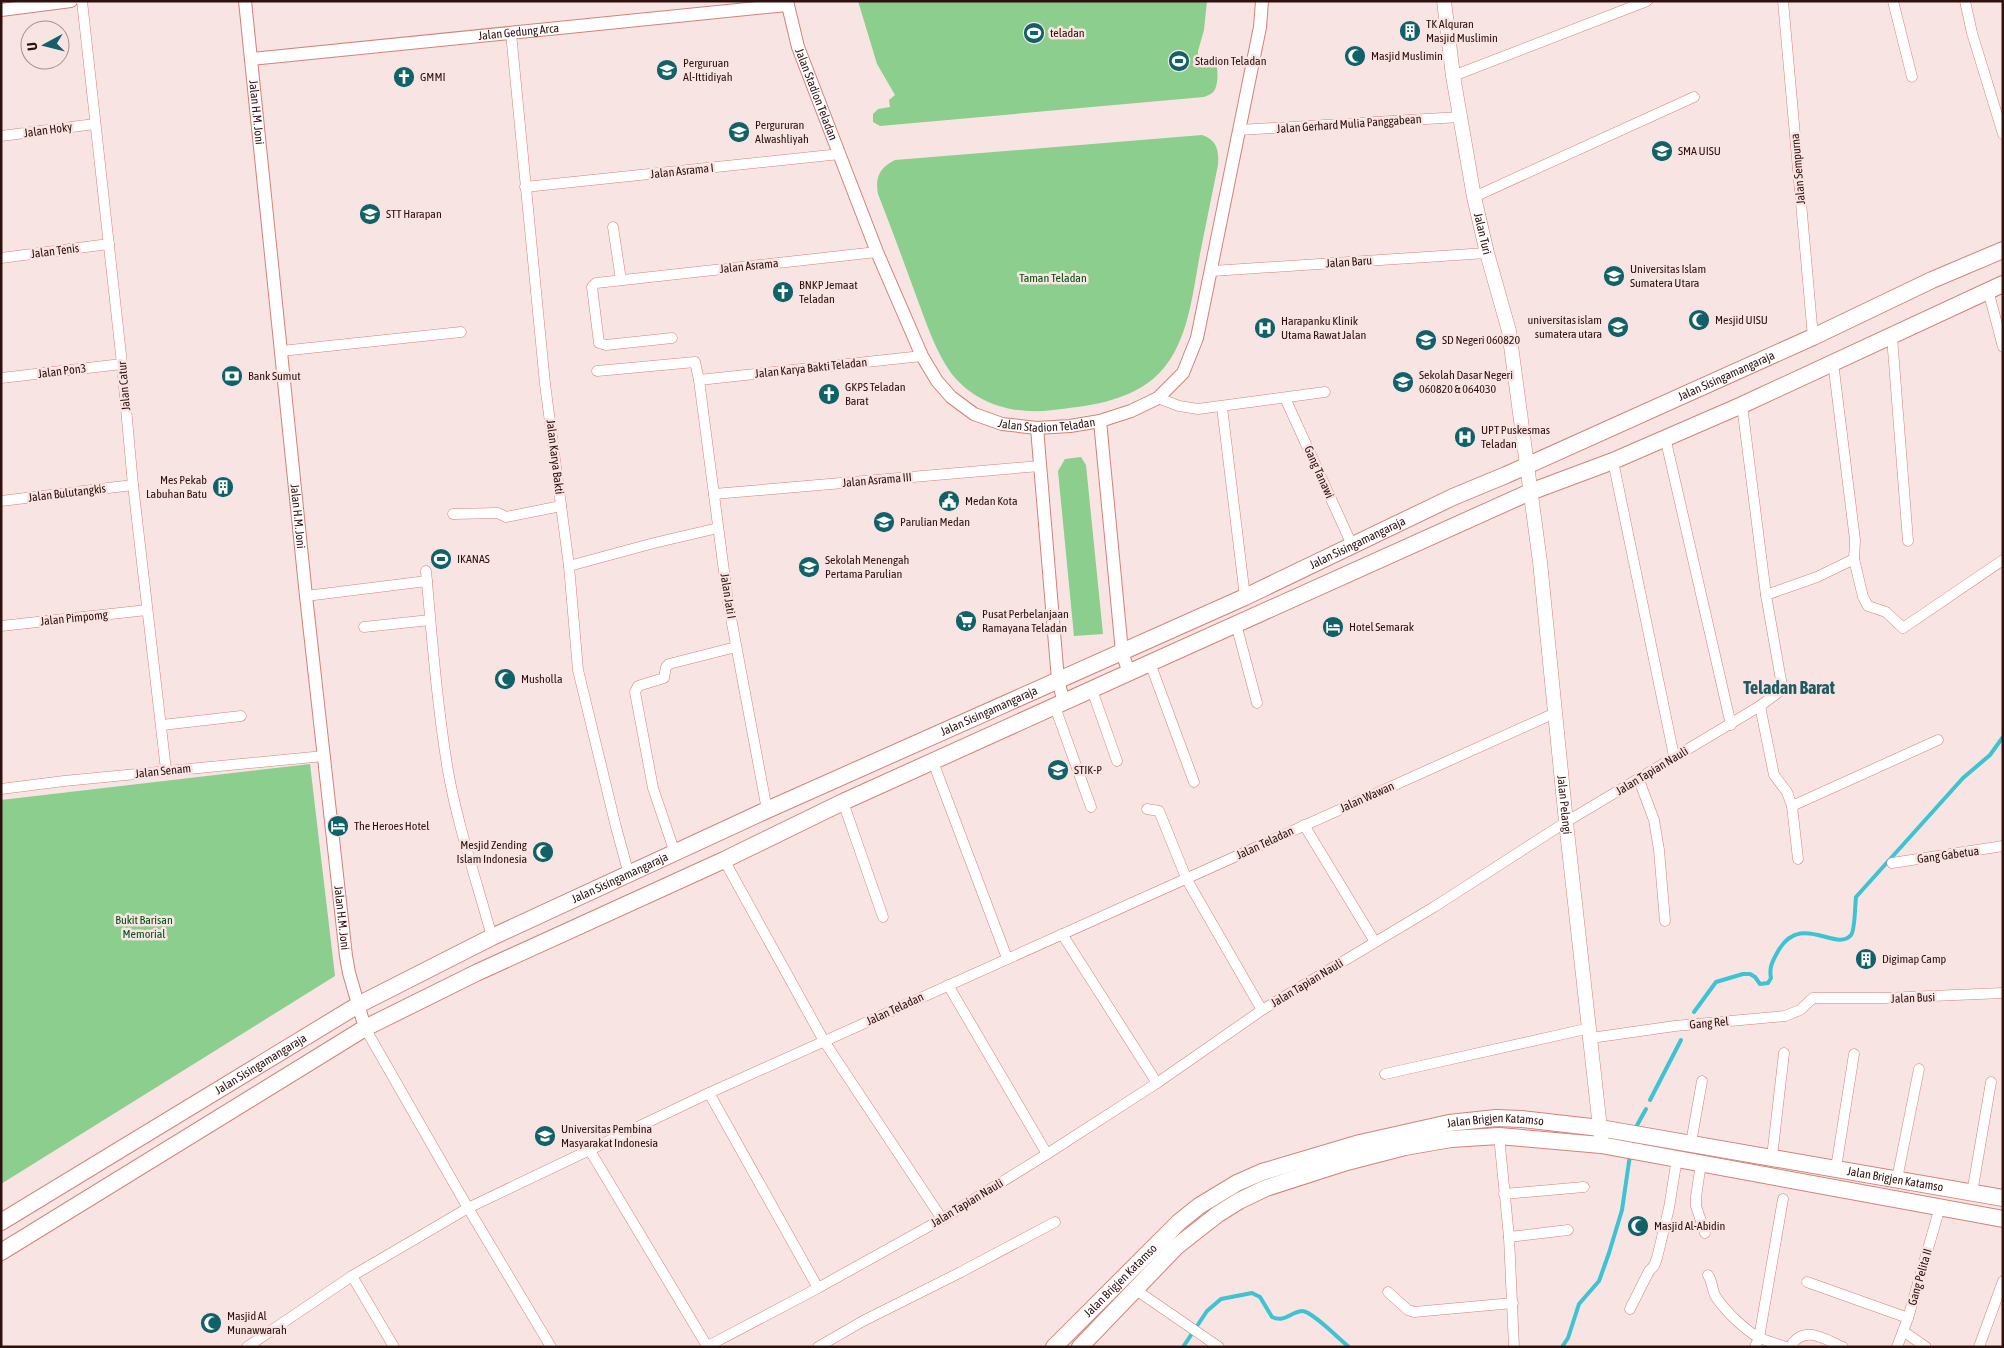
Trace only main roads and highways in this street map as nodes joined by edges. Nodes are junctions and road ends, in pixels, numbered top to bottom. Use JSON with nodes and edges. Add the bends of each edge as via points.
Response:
{"nodes":[{"id":1,"x":1444,"y":1,"type":"edge"},
{"id":2,"x":2003,"y":250,"type":"edge"},
{"id":3,"x":1996,"y":287,"type":"edge"},
{"id":4,"x":1526,"y":465,"type":"junction"},
{"id":5,"x":1530,"y":492,"type":"junction"},
{"id":6,"x":1600,"y":1128,"type":"junction"},
{"id":7,"x":1601,"y":1145,"type":"junction"},
{"id":8,"x":98,"y":1163,"type":"junction"},
{"id":9,"x":112,"y":1184,"type":"junction"},
{"id":10,"x":2003,"y":1198,"type":"edge"},
{"id":11,"x":2003,"y":1219,"type":"edge"},
{"id":12,"x":1,"y":1222,"type":"edge"},
{"id":13,"x":1,"y":1252,"type":"edge"},
{"id":14,"x":1054,"y":1347,"type":"edge"},
{"id":15,"x":1080,"y":1347,"type":"edge"}],
"edges":[{"from":1,"to":4,"type":"main road","name":"Jalan Turi","via":[[1474,197],[1508,331]]},
{"from":2,"to":4,"type":"main road","name":"Jalan Sisingamangaraja"},
{"from":3,"to":5,"type":"main road","name":"Jalan Sisingamangaraja","via":[[1742,405],[1613,461]]},
{"from":4,"to":5,"type":"main road","name":"Jalan Pelangi"},
{"from":4,"to":8,"type":"main road","name":"Jalan Sisingamangaraja","via":[[1245,597],[492,937],[358,1005]]},
{"from":5,"to":6,"type":"main road","name":"Jalan Pelangi"},
{"from":5,"to":9,"type":"main road","name":"Jalan Sisingamangaraja","via":[[842,802],[724,860],[476,973],[365,1028]]},
{"from":6,"to":7,"type":"main road","name":"Jalan Pelangi"},
{"from":6,"to":10,"type":"main road","name":"Jalan Brigjen Katamso"},
{"from":6,"to":14,"type":"main road","name":"Jalan Brigjen Katamso","via":[[1522,1119],[1470,1120],[1360,1143],[1262,1172],[1199,1206],[1179,1222]]},
{"from":7,"to":11,"type":"main road","name":"Jalan Brigjen Katamso"},
{"from":7,"to":15,"type":"main road","name":"Jalan Brigjen Katamso","via":[[1499,1136],[1452,1139],[1347,1162],[1266,1188],[1194,1231]]},
{"from":8,"to":9,"type":"main road"},
{"from":8,"to":12,"type":"main road","name":"Jalan Sisingamangaraja"},
{"from":9,"to":13,"type":"main road","name":"Jalan Sisingamangaraja"}]}
